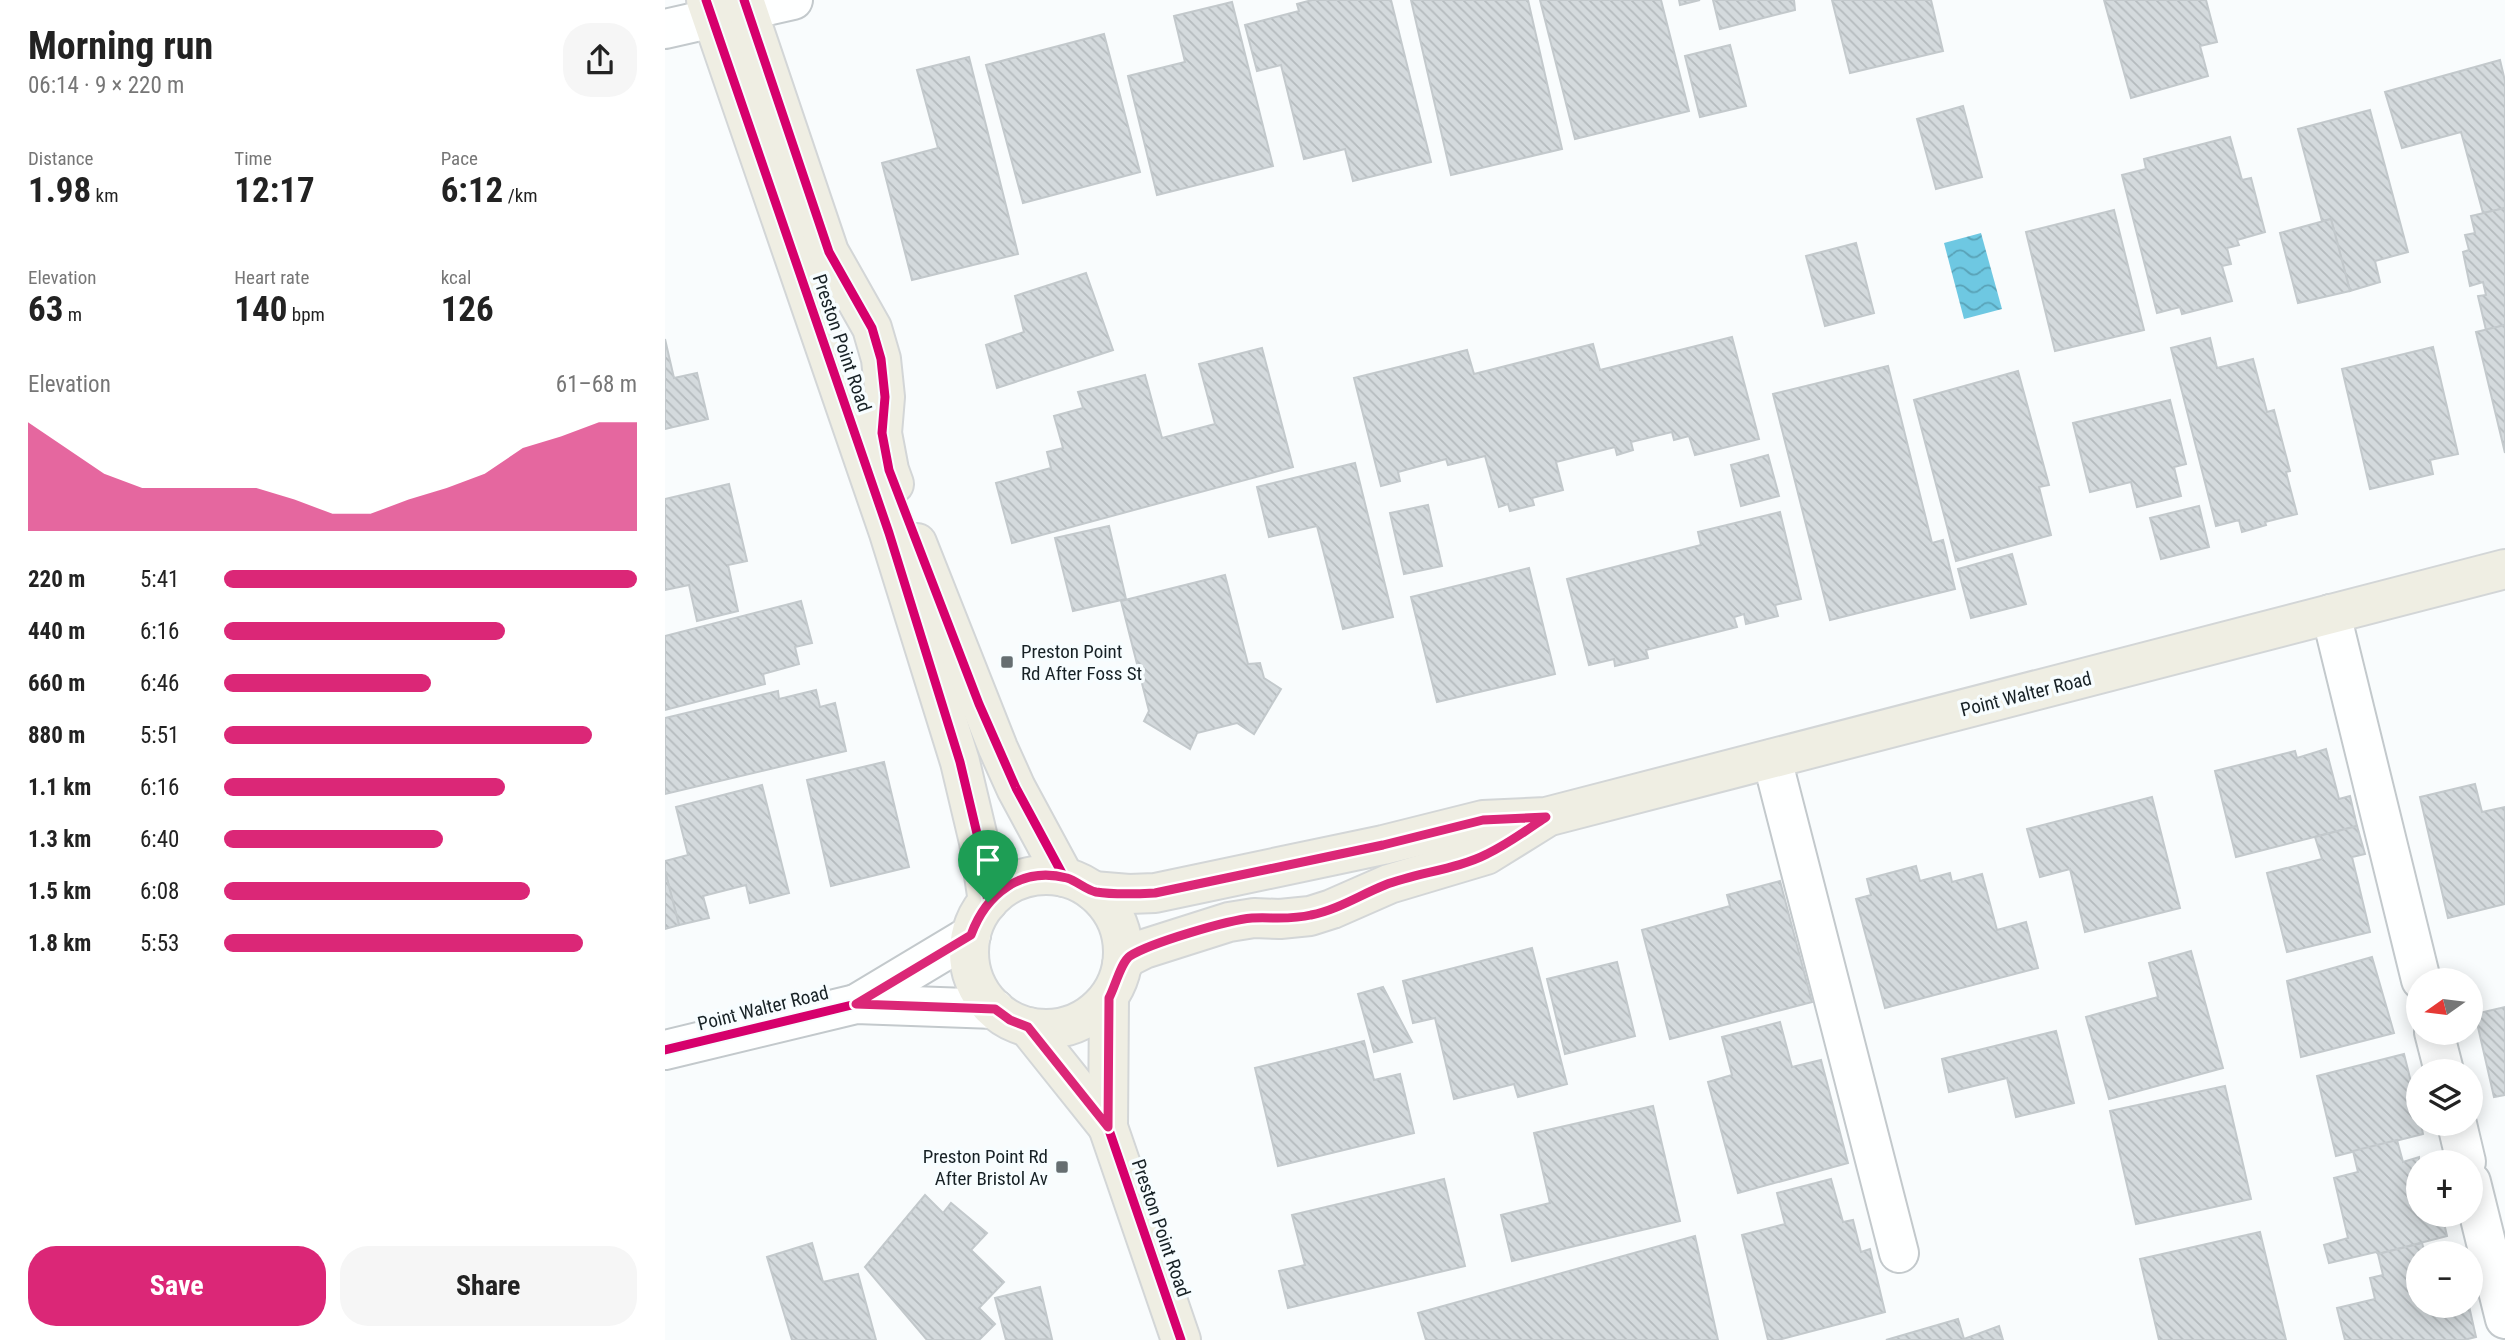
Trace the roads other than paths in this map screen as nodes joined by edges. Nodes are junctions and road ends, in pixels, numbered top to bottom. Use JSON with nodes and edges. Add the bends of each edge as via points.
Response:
{"nodes":[{"id":1,"x":793,"y":0,"type":"edge"},
{"id":2,"x":727,"y":7,"type":"edge"},
{"id":3,"x":665,"y":29,"type":"edge"},
{"id":4,"x":2504,"y":572,"type":"edge"},
{"id":5,"x":2331,"y":614,"type":"junction"},
{"id":6,"x":1772,"y":759,"type":"junction"},
{"id":7,"x":1546,"y":817,"type":"junction"},
{"id":8,"x":1078,"y":884,"type":"junction"},
{"id":9,"x":980,"y":919,"type":"junction"},
{"id":10,"x":2418,"y":968,"type":"edge"},
{"id":11,"x":1116,"y":982,"type":"junction"},
{"id":12,"x":856,"y":1004,"type":"junction"},
{"id":13,"x":995,"y":1009,"type":"junction"},
{"id":14,"x":1028,"y":1027,"type":"junction"},
{"id":15,"x":665,"y":1050,"type":"edge"},
{"id":16,"x":1108,"y":1127,"type":"junction"},
{"id":17,"x":2482,"y":1227,"type":"edge"},
{"id":18,"x":1899,"y":1253,"type":"dead end"},
{"id":19,"x":2505,"y":1319,"type":"edge"},
{"id":20,"x":1181,"y":1340,"type":"edge"}],
"edges":[{"from":1,"to":2,"type":"street"},
{"from":2,"to":3,"type":"street"},
{"from":2,"to":8,"type":"main road","name":"Preston Point Road","via":[[829,252],[872,328],[881,359],[882,433],[889,470],[988,726],[1016,788]]},
{"from":2,"to":9,"type":"main road","name":"Preston Point Road","via":[[960,762],[979,842]]},
{"from":4,"to":5,"type":"main road","name":"Point Walter Road"},
{"from":5,"to":6,"type":"main road","name":"Point Walter Road"},
{"from":5,"to":10,"type":"street"},
{"from":6,"to":7,"type":"main road","name":"Point Walter Road"},
{"from":6,"to":18,"type":"street"},
{"from":7,"to":8,"type":"main road","name":"Point Walter Road","via":[[1483,820],[1155,893],[1129,894]]},
{"from":7,"to":11,"type":"main road","name":"Point Walter Road","via":[[1486,855],[1389,884],[1332,909],[1300,917],[1229,922],[1144,949],[1128,957]]},
{"from":8,"to":9,"type":"main road","name":"Point Walter Road","via":[[1043,875],[1023,879],[1004,888]]},
{"from":8,"to":11,"type":"main road","via":[[1107,906],[1118,924],[1123,945]]},
{"from":9,"to":12,"type":"street","name":"Point Walter Road"},
{"from":9,"to":13,"type":"main road","name":"Point Walter Road","via":[[969,956],[981,994]]},
{"from":11,"to":14,"type":"main road","name":"Point Walter Road","via":[[1093,1014],[1073,1025],[1051,1030]]},
{"from":11,"to":16,"type":"main road","name":"Preston Point Road"},
{"from":12,"to":13,"type":"street","name":"Point Walter Road"},
{"from":12,"to":15,"type":"street","name":"Point Walter Road"},
{"from":13,"to":14,"type":"main road","name":"Point Walter Road"},
{"from":14,"to":16,"type":"main road","name":"Preston Point Road"},
{"from":16,"to":20,"type":"main road","name":"Preston Point Road"},
{"from":17,"to":19,"type":"street"}]}
